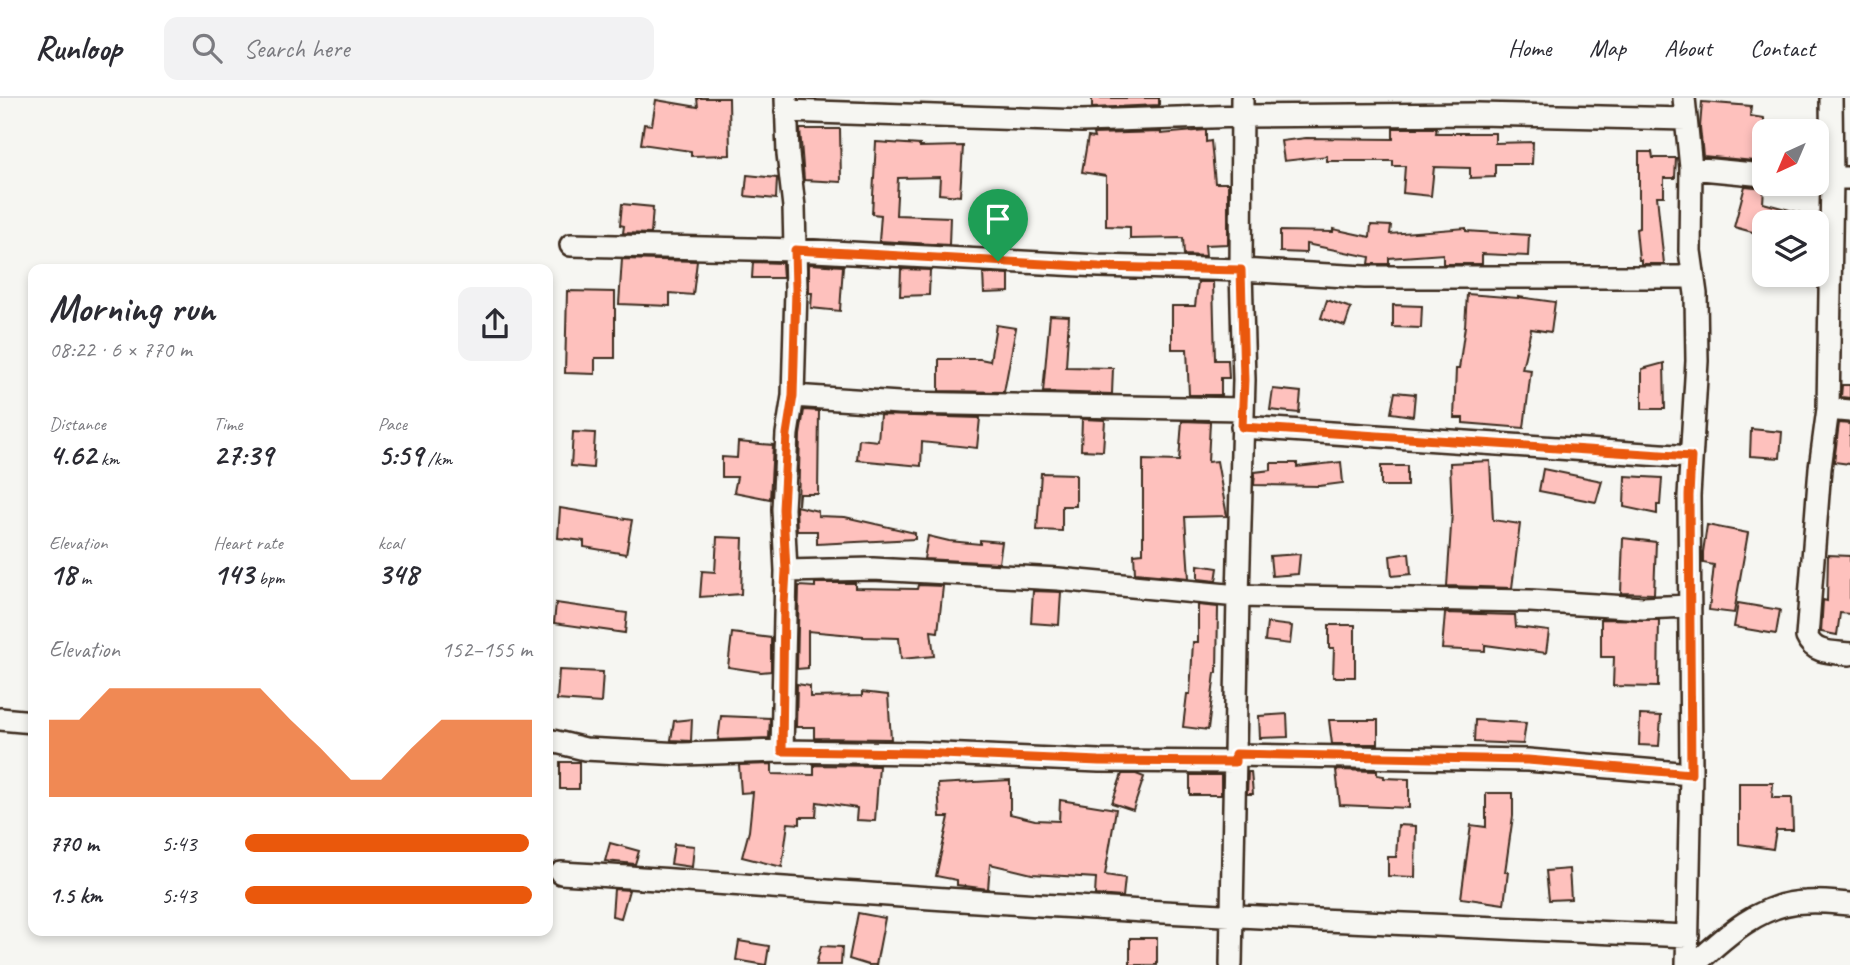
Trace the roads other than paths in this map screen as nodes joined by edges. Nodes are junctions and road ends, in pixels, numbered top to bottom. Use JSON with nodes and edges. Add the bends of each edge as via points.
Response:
{"nodes":[{"id":1,"x":1831,"y":98,"type":"edge"},
{"id":2,"x":786,"y":104,"type":"edge"},
{"id":3,"x":1242,"y":107,"type":"edge"},
{"id":4,"x":1685,"y":108,"type":"edge"},
{"id":5,"x":1691,"y":168,"type":"junction"},
{"id":6,"x":1752,"y":173,"type":"edge"},
{"id":7,"x":1833,"y":178,"type":"edge"},
{"id":8,"x":571,"y":244,"type":"dead end"},
{"id":9,"x":795,"y":250,"type":"junction"},
{"id":10,"x":1241,"y":270,"type":"junction"},
{"id":11,"x":1693,"y":277,"type":"junction"},
{"id":12,"x":793,"y":396,"type":"junction"},
{"id":13,"x":1828,"y":409,"type":"junction"},
{"id":14,"x":1850,"y":411,"type":"edge"},
{"id":15,"x":1243,"y":418,"type":"junction"},
{"id":16,"x":1691,"y":457,"type":"junction"},
{"id":17,"x":786,"y":571,"type":"junction"},
{"id":18,"x":1238,"y":596,"type":"junction"},
{"id":19,"x":1690,"y":606,"type":"junction"},
{"id":20,"x":1850,"y":654,"type":"edge"},
{"id":21,"x":0,"y":719,"type":"edge"},
{"id":22,"x":28,"y":722,"type":"edge"},
{"id":23,"x":553,"y":741,"type":"edge"},
{"id":24,"x":782,"y":751,"type":"junction"},
{"id":25,"x":1235,"y":758,"type":"junction"},
{"id":26,"x":1691,"y":774,"type":"junction"},
{"id":27,"x":561,"y":873,"type":"dead end"},
{"id":28,"x":1850,"y":904,"type":"edge"},
{"id":29,"x":1232,"y":916,"type":"junction"},
{"id":30,"x":1688,"y":936,"type":"junction"},
{"id":31,"x":1231,"y":965,"type":"edge"},
{"id":32,"x":1687,"y":965,"type":"edge"},
{"id":33,"x":1694,"y":965,"type":"edge"}],
"edges":[{"from":1,"to":7,"type":"street"},
{"from":2,"to":3,"type":"street","via":[[1082,121]]},
{"from":2,"to":9,"type":"street"},
{"from":3,"to":4,"type":"street","via":[[1478,114]]},
{"from":3,"to":10,"type":"street"},
{"from":4,"to":5,"type":"street"},
{"from":5,"to":6,"type":"street"},
{"from":5,"to":11,"type":"street"},
{"from":7,"to":13,"type":"street"},
{"from":8,"to":9,"type":"street"},
{"from":9,"to":10,"type":"street"},
{"from":9,"to":12,"type":"street"},
{"from":10,"to":11,"type":"street","via":[[1365,277]]},
{"from":10,"to":15,"type":"street"},
{"from":11,"to":16,"type":"street","via":[[1697,362]]},
{"from":12,"to":15,"type":"street"},
{"from":12,"to":17,"type":"street","via":[[783,509]]},
{"from":13,"to":14,"type":"street"},
{"from":13,"to":20,"type":"street","via":[[1807,636],[1816,649]]},
{"from":15,"to":16,"type":"street"},
{"from":15,"to":18,"type":"street"},
{"from":16,"to":19,"type":"street"},
{"from":17,"to":18,"type":"street","via":[[900,570]]},
{"from":17,"to":24,"type":"street"},
{"from":18,"to":19,"type":"street"},
{"from":18,"to":25,"type":"street"},
{"from":19,"to":26,"type":"street"},
{"from":21,"to":22,"type":"street"},
{"from":23,"to":24,"type":"street","via":[[585,748],[682,754]]},
{"from":24,"to":25,"type":"street","via":[[1099,761]]},
{"from":25,"to":26,"type":"street","via":[[1528,760]]},
{"from":25,"to":29,"type":"street"},
{"from":26,"to":30,"type":"street"},
{"from":27,"to":29,"type":"street"},
{"from":28,"to":33,"type":"street","via":[[1805,901],[1757,915]]},
{"from":29,"to":30,"type":"street"},
{"from":29,"to":31,"type":"street"},
{"from":30,"to":32,"type":"street"}]}
